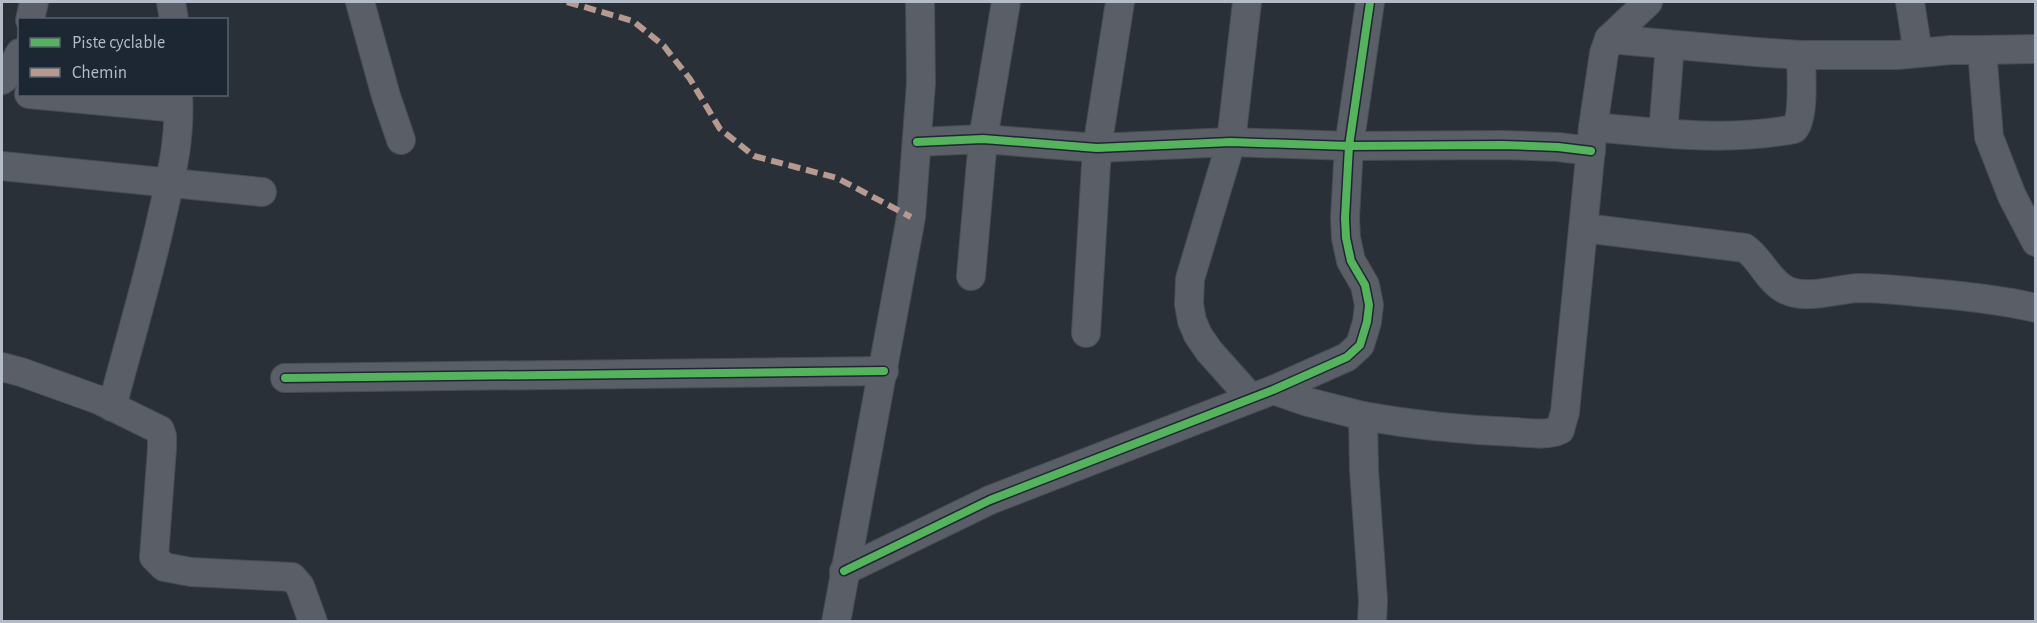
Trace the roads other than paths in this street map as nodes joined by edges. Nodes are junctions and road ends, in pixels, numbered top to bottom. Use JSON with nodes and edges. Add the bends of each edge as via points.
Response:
{"nodes":[{"id":1,"x":34,"y":2,"type":"edge"},
{"id":2,"x":171,"y":2,"type":"edge"},
{"id":3,"x":360,"y":2,"type":"edge"},
{"id":4,"x":920,"y":2,"type":"edge"},
{"id":5,"x":1006,"y":2,"type":"edge"},
{"id":6,"x":1120,"y":2,"type":"edge"},
{"id":7,"x":1247,"y":2,"type":"edge"},
{"id":8,"x":1370,"y":2,"type":"edge"},
{"id":9,"x":1648,"y":2,"type":"edge"},
{"id":10,"x":1910,"y":2,"type":"edge"},
{"id":11,"x":30,"y":18,"type":"edge"},
{"id":12,"x":174,"y":18,"type":"edge"},
{"id":13,"x":1609,"y":39,"type":"junction"},
{"id":14,"x":1670,"y":45,"type":"junction"},
{"id":15,"x":2036,"y":49,"type":"edge"},
{"id":16,"x":1982,"y":50,"type":"junction"},
{"id":17,"x":1918,"y":53,"type":"junction"},
{"id":18,"x":1801,"y":55,"type":"junction"},
{"id":19,"x":18,"y":56,"type":"edge"},
{"id":20,"x":2,"y":80,"type":"edge"},
{"id":21,"x":2,"y":90,"type":"edge"},
{"id":22,"x":18,"y":93,"type":"edge"},
{"id":23,"x":71,"y":96,"type":"edge"},
{"id":24,"x":178,"y":101,"type":"edge"},
{"id":25,"x":1663,"y":133,"type":"junction"},
{"id":26,"x":983,"y":139,"type":"junction"},
{"id":27,"x":1592,"y":139,"type":"junction"},
{"id":28,"x":401,"y":140,"type":"dead end"},
{"id":29,"x":917,"y":142,"type":"junction"},
{"id":30,"x":1231,"y":142,"type":"junction"},
{"id":31,"x":1349,"y":146,"type":"junction"},
{"id":32,"x":1097,"y":148,"type":"junction"},
{"id":33,"x":2,"y":166,"type":"edge"},
{"id":34,"x":171,"y":182,"type":"junction"},
{"id":35,"x":262,"y":192,"type":"dead end"},
{"id":36,"x":1584,"y":228,"type":"junction"},
{"id":37,"x":2036,"y":242,"type":"edge"},
{"id":38,"x":971,"y":276,"type":"dead end"},
{"id":39,"x":2036,"y":308,"type":"edge"},
{"id":40,"x":1086,"y":333,"type":"dead end"},
{"id":41,"x":2,"y":368,"type":"edge"},
{"id":42,"x":884,"y":371,"type":"junction"},
{"id":43,"x":285,"y":378,"type":"dead end"},
{"id":44,"x":1262,"y":394,"type":"junction"},
{"id":45,"x":112,"y":407,"type":"junction"},
{"id":46,"x":1363,"y":416,"type":"junction"},
{"id":47,"x":844,"y":571,"type":"junction"},
{"id":48,"x":313,"y":621,"type":"edge"},
{"id":49,"x":836,"y":621,"type":"edge"},
{"id":50,"x":1372,"y":621,"type":"edge"}],
"edges":[{"from":1,"to":11,"type":"street"},
{"from":2,"to":12,"type":"street"},
{"from":3,"to":28,"type":"street"},
{"from":4,"to":29,"type":"street"},
{"from":5,"to":26,"type":"street"},
{"from":6,"to":32,"type":"street"},
{"from":7,"to":30,"type":"street"},
{"from":8,"to":31,"type":"street"},
{"from":9,"to":13,"type":"street"},
{"from":10,"to":17,"type":"street"},
{"from":13,"to":14,"type":"street"},
{"from":13,"to":27,"type":"street"},
{"from":14,"to":18,"type":"street"},
{"from":14,"to":25,"type":"street"},
{"from":15,"to":16,"type":"street"},
{"from":16,"to":17,"type":"street"},
{"from":16,"to":37,"type":"street","via":[[1989,137],[2012,196]]},
{"from":17,"to":18,"type":"street"},
{"from":18,"to":25,"type":"street","via":[[1801,108],[1794,129],[1762,135]]},
{"from":19,"to":20,"type":"street"},
{"from":21,"to":22,"type":"street"},
{"from":23,"to":24,"type":"street"},
{"from":24,"to":34,"type":"street"},
{"from":25,"to":27,"type":"street"},
{"from":26,"to":29,"type":"street"},
{"from":26,"to":32,"type":"street"},
{"from":26,"to":38,"type":"street"},
{"from":27,"to":31,"type":"street","via":[[1558,147]]},
{"from":27,"to":36,"type":"street"},
{"from":29,"to":42,"type":"street","via":[[911,217]]},
{"from":30,"to":31,"type":"street"},
{"from":30,"to":32,"type":"street"},
{"from":30,"to":44,"type":"street","via":[[1190,279],[1189,312],[1209,351]]},
{"from":31,"to":44,"type":"street","via":[[1346,237],[1352,264],[1368,297],[1364,334],[1360,345],[1347,357]]},
{"from":32,"to":40,"type":"street"},
{"from":33,"to":34,"type":"street"},
{"from":34,"to":35,"type":"street"},
{"from":34,"to":45,"type":"street"},
{"from":36,"to":39,"type":"street","via":[[1745,248],[1779,285],[1796,293],[1878,289],[1979,298]]},
{"from":36,"to":46,"type":"street","via":[[1560,430],[1495,431]]},
{"from":41,"to":45,"type":"street"},
{"from":42,"to":43,"type":"street"},
{"from":42,"to":47,"type":"street"},
{"from":44,"to":46,"type":"street"},
{"from":44,"to":47,"type":"street","via":[[990,500]]},
{"from":45,"to":48,"type":"street","via":[[157,427],[162,436],[155,561],[164,567],[191,572],[292,577],[300,586]]},
{"from":46,"to":50,"type":"street"},
{"from":47,"to":49,"type":"street"}]}
